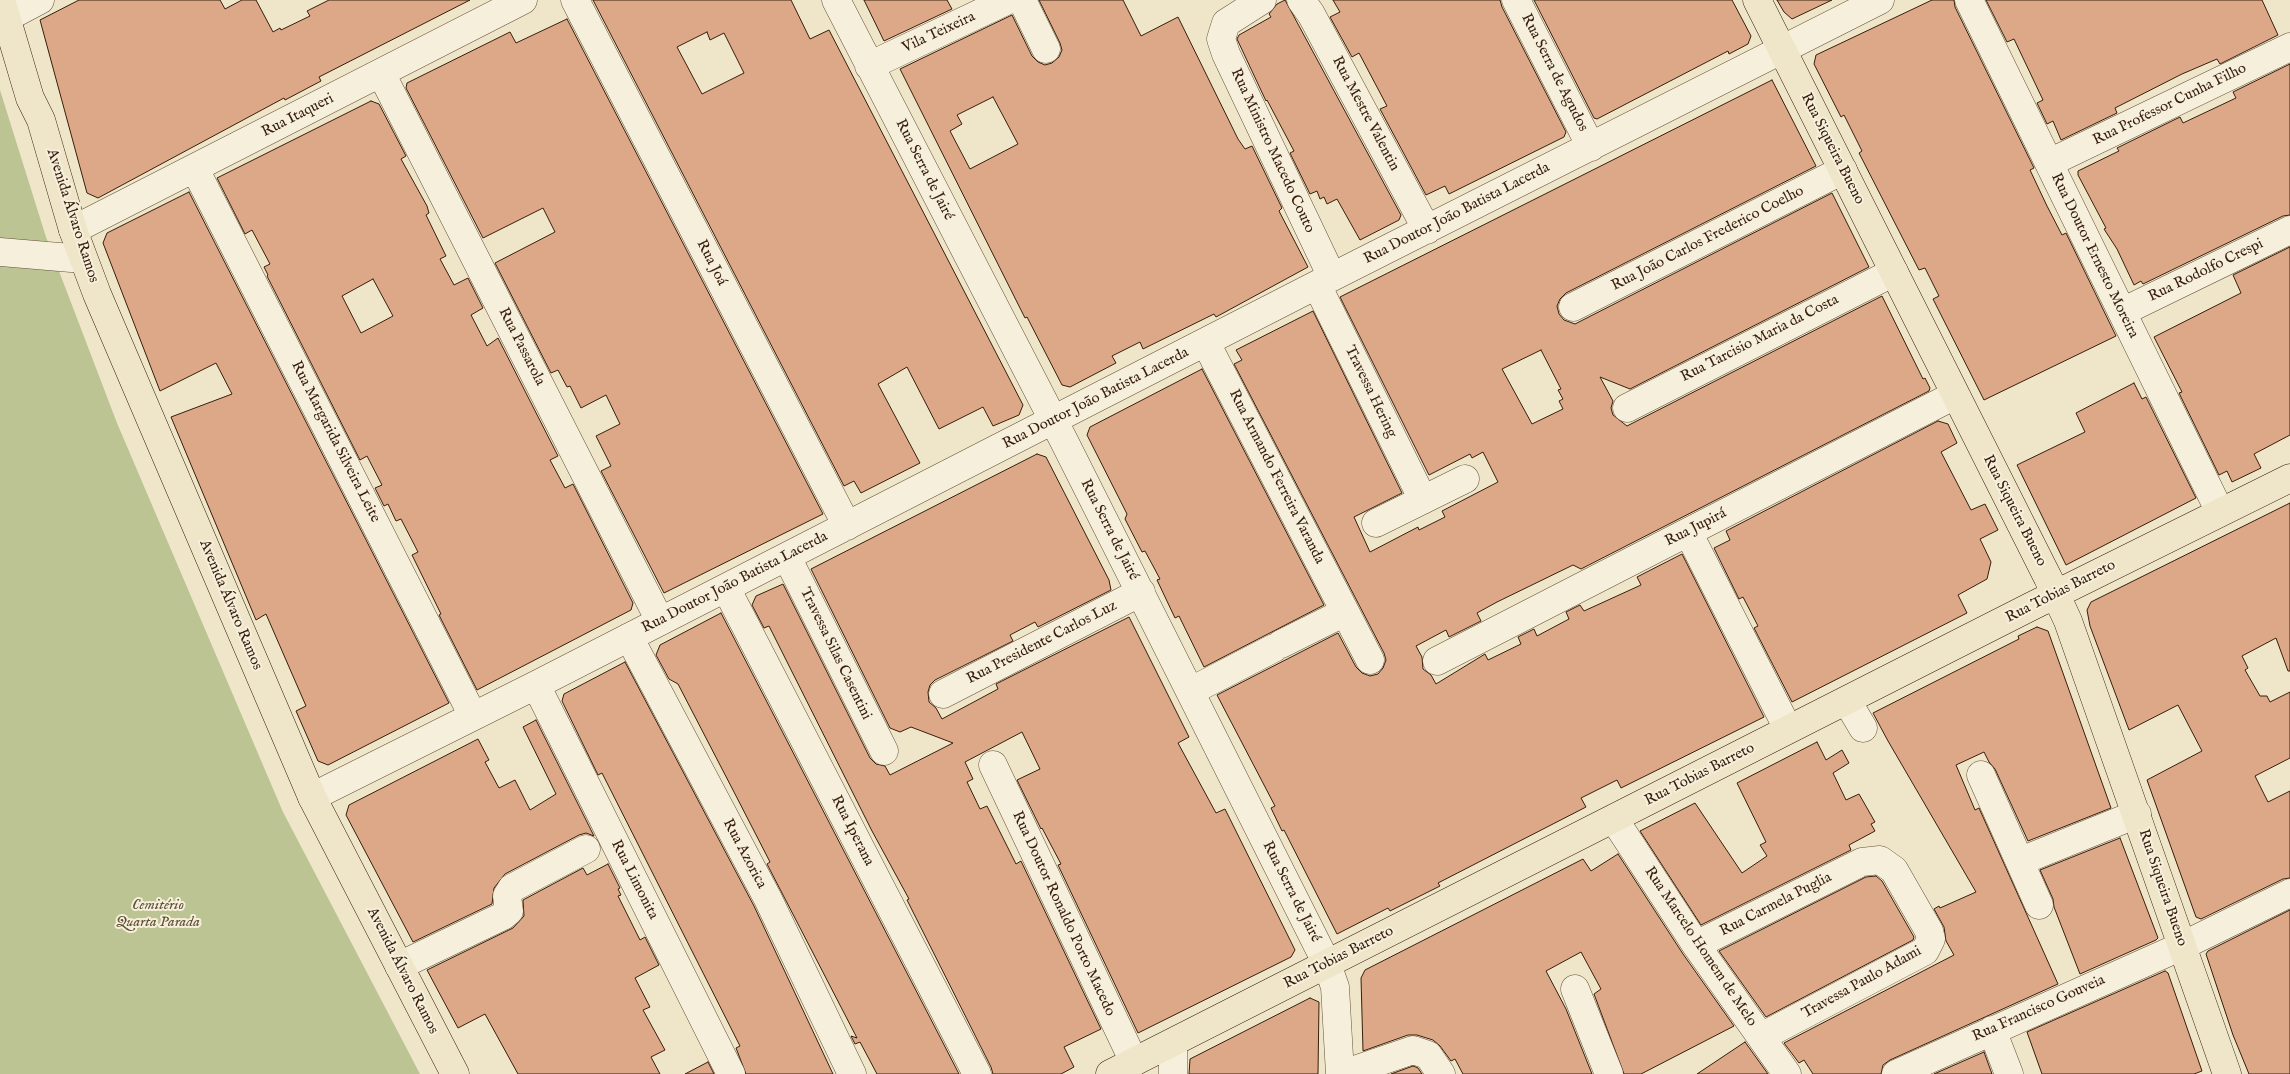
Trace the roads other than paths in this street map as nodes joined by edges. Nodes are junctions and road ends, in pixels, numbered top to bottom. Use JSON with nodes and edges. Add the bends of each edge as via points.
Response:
{"nodes":[{"id":1,"x":523,"y":0,"type":"edge"},
{"id":2,"x":575,"y":0,"type":"edge"},
{"id":3,"x":836,"y":0,"type":"edge"},
{"id":4,"x":1008,"y":0,"type":"edge"},
{"id":5,"x":1022,"y":0,"type":"edge"},
{"id":6,"x":1262,"y":0,"type":"edge"},
{"id":7,"x":1301,"y":0,"type":"edge"},
{"id":8,"x":1516,"y":0,"type":"edge"},
{"id":9,"x":1757,"y":0,"type":"edge"},
{"id":10,"x":1880,"y":0,"type":"edge"},
{"id":11,"x":1969,"y":0,"type":"edge"},
{"id":12,"x":17,"y":6,"type":"edge"},
{"id":13,"x":2290,"y":47,"type":"edge"},
{"id":14,"x":1046,"y":49,"type":"dead end"},
{"id":15,"x":1782,"y":50,"type":"junction"},
{"id":16,"x":869,"y":66,"type":"junction"},
{"id":17,"x":381,"y":73,"type":"junction"},
{"id":18,"x":1591,"y":147,"type":"junction"},
{"id":19,"x":2049,"y":163,"type":"junction"},
{"id":20,"x":195,"y":169,"type":"junction"},
{"id":21,"x":1843,"y":170,"type":"junction"},
{"id":22,"x":73,"y":230,"type":"junction"},
{"id":23,"x":1427,"y":230,"type":"junction"},
{"id":24,"x":2290,"y":230,"type":"edge"},
{"id":25,"x":0,"y":252,"type":"edge"},
{"id":26,"x":83,"y":259,"type":"junction"},
{"id":27,"x":1894,"y":272,"type":"junction"},
{"id":28,"x":1324,"y":281,"type":"junction"},
{"id":29,"x":1574,"y":307,"type":"dead end"},
{"id":30,"x":2122,"y":312,"type":"junction"},
{"id":31,"x":1206,"y":343,"type":"junction"},
{"id":32,"x":1955,"y":395,"type":"junction"},
{"id":33,"x":1627,"y":408,"type":"dead end"},
{"id":34,"x":1053,"y":420,"type":"junction"},
{"id":35,"x":1465,"y":478,"type":"dead end"},
{"id":36,"x":2290,"y":478,"type":"edge"},
{"id":37,"x":1423,"y":500,"type":"junction"},
{"id":38,"x":2220,"y":512,"type":"junction"},
{"id":39,"x":1376,"y":523,"type":"dead end"},
{"id":40,"x":847,"y":526,"type":"junction"},
{"id":41,"x":1688,"y":532,"type":"junction"},
{"id":42,"x":787,"y":557,"type":"junction"},
{"id":43,"x":726,"y":588,"type":"junction"},
{"id":44,"x":1141,"y":592,"type":"junction"},
{"id":45,"x":2055,"y":594,"type":"junction"},
{"id":46,"x":1345,"y":612,"type":"junction"},
{"id":47,"x":660,"y":621,"type":"junction"},
{"id":48,"x":629,"y":637,"type":"junction"},
{"id":49,"x":1370,"y":660,"type":"dead end"},
{"id":50,"x":1437,"y":661,"type":"dead end"},
{"id":51,"x":536,"y":685,"type":"junction"},
{"id":52,"x":1191,"y":691,"type":"junction"},
{"id":53,"x":944,"y":694,"type":"dead end"},
{"id":54,"x":1847,"y":701,"type":"junction"},
{"id":55,"x":473,"y":716,"type":"junction"},
{"id":56,"x":1863,"y":728,"type":"dead end"},
{"id":57,"x":1788,"y":729,"type":"junction"},
{"id":58,"x":884,"y":751,"type":"dead end"},
{"id":59,"x":993,"y":765,"type":"dead end"},
{"id":60,"x":1981,"y":775,"type":"dead end"},
{"id":61,"x":312,"y":797,"type":"junction"},
{"id":62,"x":2137,"y":814,"type":"junction"},
{"id":63,"x":1614,"y":819,"type":"junction"},
{"id":64,"x":586,"y":849,"type":"dead end"},
{"id":65,"x":2020,"y":861,"type":"junction"},
{"id":66,"x":1856,"y":865,"type":"joint"},
{"id":67,"x":2290,"y":893,"type":"edge"},
{"id":68,"x":2039,"y":905,"type":"dead end"},
{"id":69,"x":1696,"y":945,"type":"junction"},
{"id":70,"x":2182,"y":946,"type":"junction"},
{"id":71,"x":1327,"y":964,"type":"junction"},
{"id":72,"x":399,"y":966,"type":"junction"},
{"id":73,"x":1574,"y":989,"type":"dead end"},
{"id":74,"x":1992,"y":1030,"type":"junction"},
{"id":75,"x":1761,"y":1037,"type":"junction"},
{"id":76,"x":1173,"y":1044,"type":"junction"},
{"id":77,"x":1122,"y":1068,"type":"edge"},
{"id":78,"x":455,"y":1074,"type":"edge"},
{"id":79,"x":731,"y":1074,"type":"edge"},
{"id":80,"x":852,"y":1074,"type":"edge"},
{"id":81,"x":977,"y":1074,"type":"edge"},
{"id":82,"x":1173,"y":1074,"type":"edge"},
{"id":83,"x":1342,"y":1074,"type":"edge"},
{"id":84,"x":1441,"y":1074,"type":"edge"},
{"id":85,"x":1610,"y":1074,"type":"edge"},
{"id":86,"x":1787,"y":1074,"type":"edge"},
{"id":87,"x":1896,"y":1074,"type":"edge"},
{"id":88,"x":2009,"y":1074,"type":"edge"},
{"id":89,"x":2227,"y":1074,"type":"edge"}],
"edges":[{"from":1,"to":17,"type":"street","name":"Rua Itaqueri"},
{"from":2,"to":40,"type":"street","name":"Rua Joá"},
{"from":3,"to":16,"type":"street","name":"Rua Serra de Jairé"},
{"from":4,"to":16,"type":"street","name":"Vila Teixeira"},
{"from":5,"to":14,"type":"street"},
{"from":6,"to":28,"type":"street","name":"Rua Ministro Macedo Couto","via":[[1226,23],[1221,40]]},
{"from":7,"to":23,"type":"street","name":"Rua Mestre Valentin"},
{"from":8,"to":18,"type":"street","name":"Rua Serra de Agudos"},
{"from":9,"to":15,"type":"main road","name":"Rua Siqueira Bueno"},
{"from":10,"to":15,"type":"street","name":"Rua Doutor João Batista Lacerda"},
{"from":11,"to":19,"type":"street","name":"Rua Doutor Ernesto Moreira"},
{"from":12,"to":22,"type":"main road","name":"Avenida Álvaro Ramos","via":[[30,98],[41,120]]},
{"from":13,"to":19,"type":"street","name":"Rua Professor Cunha Filho"},
{"from":15,"to":18,"type":"street","name":"Rua Doutor João Batista Lacerda"},
{"from":15,"to":21,"type":"main road","name":"Rua Siqueira Bueno"},
{"from":16,"to":34,"type":"street","name":"Rua Serra de Jairé"},
{"from":17,"to":20,"type":"street","name":"Rua Itaqueri"},
{"from":17,"to":47,"type":"street","name":"Rua Passarola"},
{"from":18,"to":23,"type":"street","name":"Rua Doutor João Batista Lacerda"},
{"from":19,"to":30,"type":"street","name":"Rua Doutor Ernesto Moreira"},
{"from":20,"to":22,"type":"street","name":"Rua Itaqueri"},
{"from":20,"to":55,"type":"street","name":"Rua Margarida Silveira Leite"},
{"from":21,"to":27,"type":"main road","name":"Rua Siqueira Bueno"},
{"from":21,"to":29,"type":"street","name":"Rua João Carlos Frederico Coelho"},
{"from":22,"to":26,"type":"main road","name":"Avenida Álvaro Ramos"},
{"from":23,"to":28,"type":"street","name":"Rua Doutor João Batista Lacerda"},
{"from":24,"to":30,"type":"street","name":"Rua Rodolfo Crespi"},
{"from":25,"to":26,"type":"street"},
{"from":26,"to":61,"type":"main road","name":"Avenida Álvaro Ramos"},
{"from":27,"to":32,"type":"main road","name":"Rua Siqueira Bueno"},
{"from":27,"to":33,"type":"street","name":"Rua Tarcisio Maria da Costa"},
{"from":28,"to":31,"type":"street","name":"Rua Doutor João Batista Lacerda"},
{"from":28,"to":37,"type":"street","name":"Travessa Hering"},
{"from":30,"to":38,"type":"street","name":"Rua Doutor Ernesto Moreira"},
{"from":31,"to":34,"type":"street","name":"Rua Doutor João Batista Lacerda"},
{"from":31,"to":46,"type":"street","name":"Rua Armando Ferreira Varanda"},
{"from":32,"to":41,"type":"street","name":"Rua Jupirá"},
{"from":32,"to":45,"type":"main road","name":"Rua Siqueira Bueno"},
{"from":34,"to":40,"type":"street","name":"Rua Doutor João Batista Lacerda"},
{"from":34,"to":44,"type":"street","name":"Rua Serra de Jairé"},
{"from":35,"to":37,"type":"street"},
{"from":36,"to":38,"type":"main road","name":"Rua Tobias Barreto"},
{"from":37,"to":39,"type":"street"},
{"from":38,"to":45,"type":"main road","name":"Rua Tobias Barreto"},
{"from":40,"to":42,"type":"street","name":"Rua Doutor João Batista Lacerda"},
{"from":41,"to":50,"type":"street","name":"Rua Jupirá"},
{"from":41,"to":57,"type":"street"},
{"from":42,"to":43,"type":"street","name":"Rua Doutor João Batista Lacerda"},
{"from":42,"to":58,"type":"street","name":"Travessa Silas Casentini"},
{"from":43,"to":47,"type":"street","name":"Rua Doutor João Batista Lacerda"},
{"from":43,"to":81,"type":"street","name":"Rua Iperana"},
{"from":44,"to":52,"type":"street","name":"Rua Serra de Jairé"},
{"from":44,"to":53,"type":"street","name":"Rua Presidente Carlos Luz"},
{"from":45,"to":54,"type":"main road","name":"Rua Tobias Barreto"},
{"from":45,"to":62,"type":"main road","name":"Rua Siqueira Bueno","via":[[2068,621]]},
{"from":46,"to":49,"type":"street","name":"Rua Armando Ferreira Varanda"},
{"from":46,"to":52,"type":"street"},
{"from":47,"to":48,"type":"street","name":"Rua Doutor João Batista Lacerda"},
{"from":48,"to":51,"type":"street","name":"Rua Doutor João Batista Lacerda"},
{"from":48,"to":80,"type":"street","name":"Rua Azorica","via":[[768,898]]},
{"from":51,"to":55,"type":"street","name":"Rua Doutor João Batista Lacerda"},
{"from":51,"to":79,"type":"street","name":"Rua Limonita"},
{"from":52,"to":71,"type":"street","name":"Rua Serra de Jairé"},
{"from":54,"to":56,"type":"street"},
{"from":54,"to":57,"type":"main road","name":"Rua Tobias Barreto"},
{"from":55,"to":61,"type":"street","name":"Rua Doutor João Batista Lacerda"},
{"from":57,"to":63,"type":"main road","name":"Rua Tobias Barreto"},
{"from":59,"to":77,"type":"street","name":"Rua Doutor Ronaldo Porto Macedo"},
{"from":60,"to":65,"type":"street"},
{"from":61,"to":72,"type":"main road","name":"Avenida Álvaro Ramos"},
{"from":62,"to":65,"type":"street"},
{"from":62,"to":70,"type":"main road","name":"Rua Siqueira Bueno"},
{"from":63,"to":69,"type":"street","name":"Rua Marcelo Homem de Melo"},
{"from":63,"to":71,"type":"main road","name":"Rua Tobias Barreto"},
{"from":64,"to":72,"type":"street","via":[[512,888],[507,896],[509,911],[504,916]]},
{"from":65,"to":68,"type":"street"},
{"from":66,"to":69,"type":"street","name":"Rua Carmela Puglia"},
{"from":66,"to":75,"type":"street","name":"Travessa Paulo Adami","via":[[1880,860],[1894,870],[1926,923],[1930,938],[1928,946],[1912,960]]},
{"from":67,"to":70,"type":"street","name":"Rua Francisco Gouveia"},
{"from":69,"to":75,"type":"street","name":"Rua Marcelo Homem de Melo"},
{"from":70,"to":74,"type":"street","name":"Rua Francisco Gouveia"},
{"from":70,"to":89,"type":"main road","name":"Rua Siqueira Bueno"},
{"from":71,"to":76,"type":"main road","name":"Rua Tobias Barreto"},
{"from":71,"to":83,"type":"street","name":"Rua Serra de Jairé","via":[[1336,988]]},
{"from":72,"to":78,"type":"main road","name":"Avenida Álvaro Ramos"},
{"from":73,"to":85,"type":"street"},
{"from":74,"to":87,"type":"street","name":"Rua Francisco Gouveia"},
{"from":74,"to":88,"type":"street"},
{"from":75,"to":86,"type":"street","name":"Rua Marcelo Homem de Melo"},
{"from":76,"to":77,"type":"main road","name":"Rua Tobias Barreto"},
{"from":76,"to":82,"type":"street"},
{"from":83,"to":84,"type":"street","via":[[1413,1050],[1428,1055]]}]}
